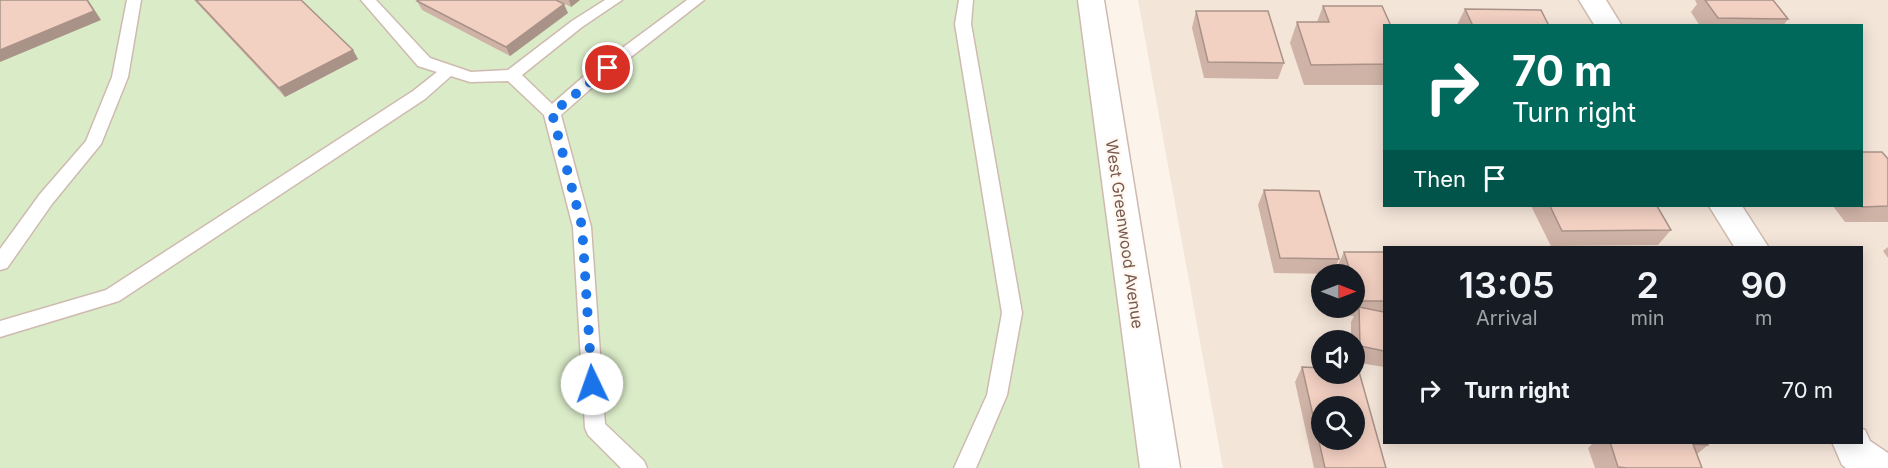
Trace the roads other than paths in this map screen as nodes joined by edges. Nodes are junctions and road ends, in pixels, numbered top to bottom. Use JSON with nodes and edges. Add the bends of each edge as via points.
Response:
{"nodes":[{"id":1,"x":134,"y":0,"type":"edge"},
{"id":2,"x":368,"y":0,"type":"edge"},
{"id":3,"x":615,"y":0,"type":"edge"},
{"id":4,"x":697,"y":0,"type":"edge"},
{"id":5,"x":966,"y":0,"type":"edge"},
{"id":6,"x":1091,"y":0,"type":"edge"},
{"id":7,"x":1592,"y":0,"type":"edge"},
{"id":8,"x":1608,"y":24,"type":"edge"},
{"id":9,"x":448,"y":70,"type":"junction"},
{"id":10,"x":512,"y":75,"type":"junction"},
{"id":11,"x":552,"y":113,"type":"junction"},
{"id":12,"x":1726,"y":207,"type":"edge"},
{"id":13,"x":1752,"y":246,"type":"edge"},
{"id":14,"x":0,"y":263,"type":"edge"},
{"id":15,"x":0,"y":329,"type":"edge"},
{"id":16,"x":636,"y":468,"type":"edge"},
{"id":17,"x":965,"y":468,"type":"edge"},
{"id":18,"x":1160,"y":468,"type":"edge"}],
"edges":[{"from":1,"to":14,"type":"lane","via":[[120,76],[93,144],[46,199]]},
{"from":2,"to":9,"type":"lane","via":[[424,62]]},
{"from":3,"to":10,"type":"lane"},
{"from":4,"to":11,"type":"lane"},
{"from":5,"to":17,"type":"lane","via":[[963,24],[1012,313],[997,395]]},
{"from":6,"to":18,"type":"street","name":"West Greenwood Avenue"},
{"from":7,"to":8,"type":"street"},
{"from":9,"to":10,"type":"lane","via":[[470,76]]},
{"from":9,"to":15,"type":"lane","via":[[419,95],[112,296]]},
{"from":10,"to":11,"type":"lane"},
{"from":11,"to":16,"type":"lane","via":[[582,226],[595,428]]},
{"from":12,"to":13,"type":"street"}]}
